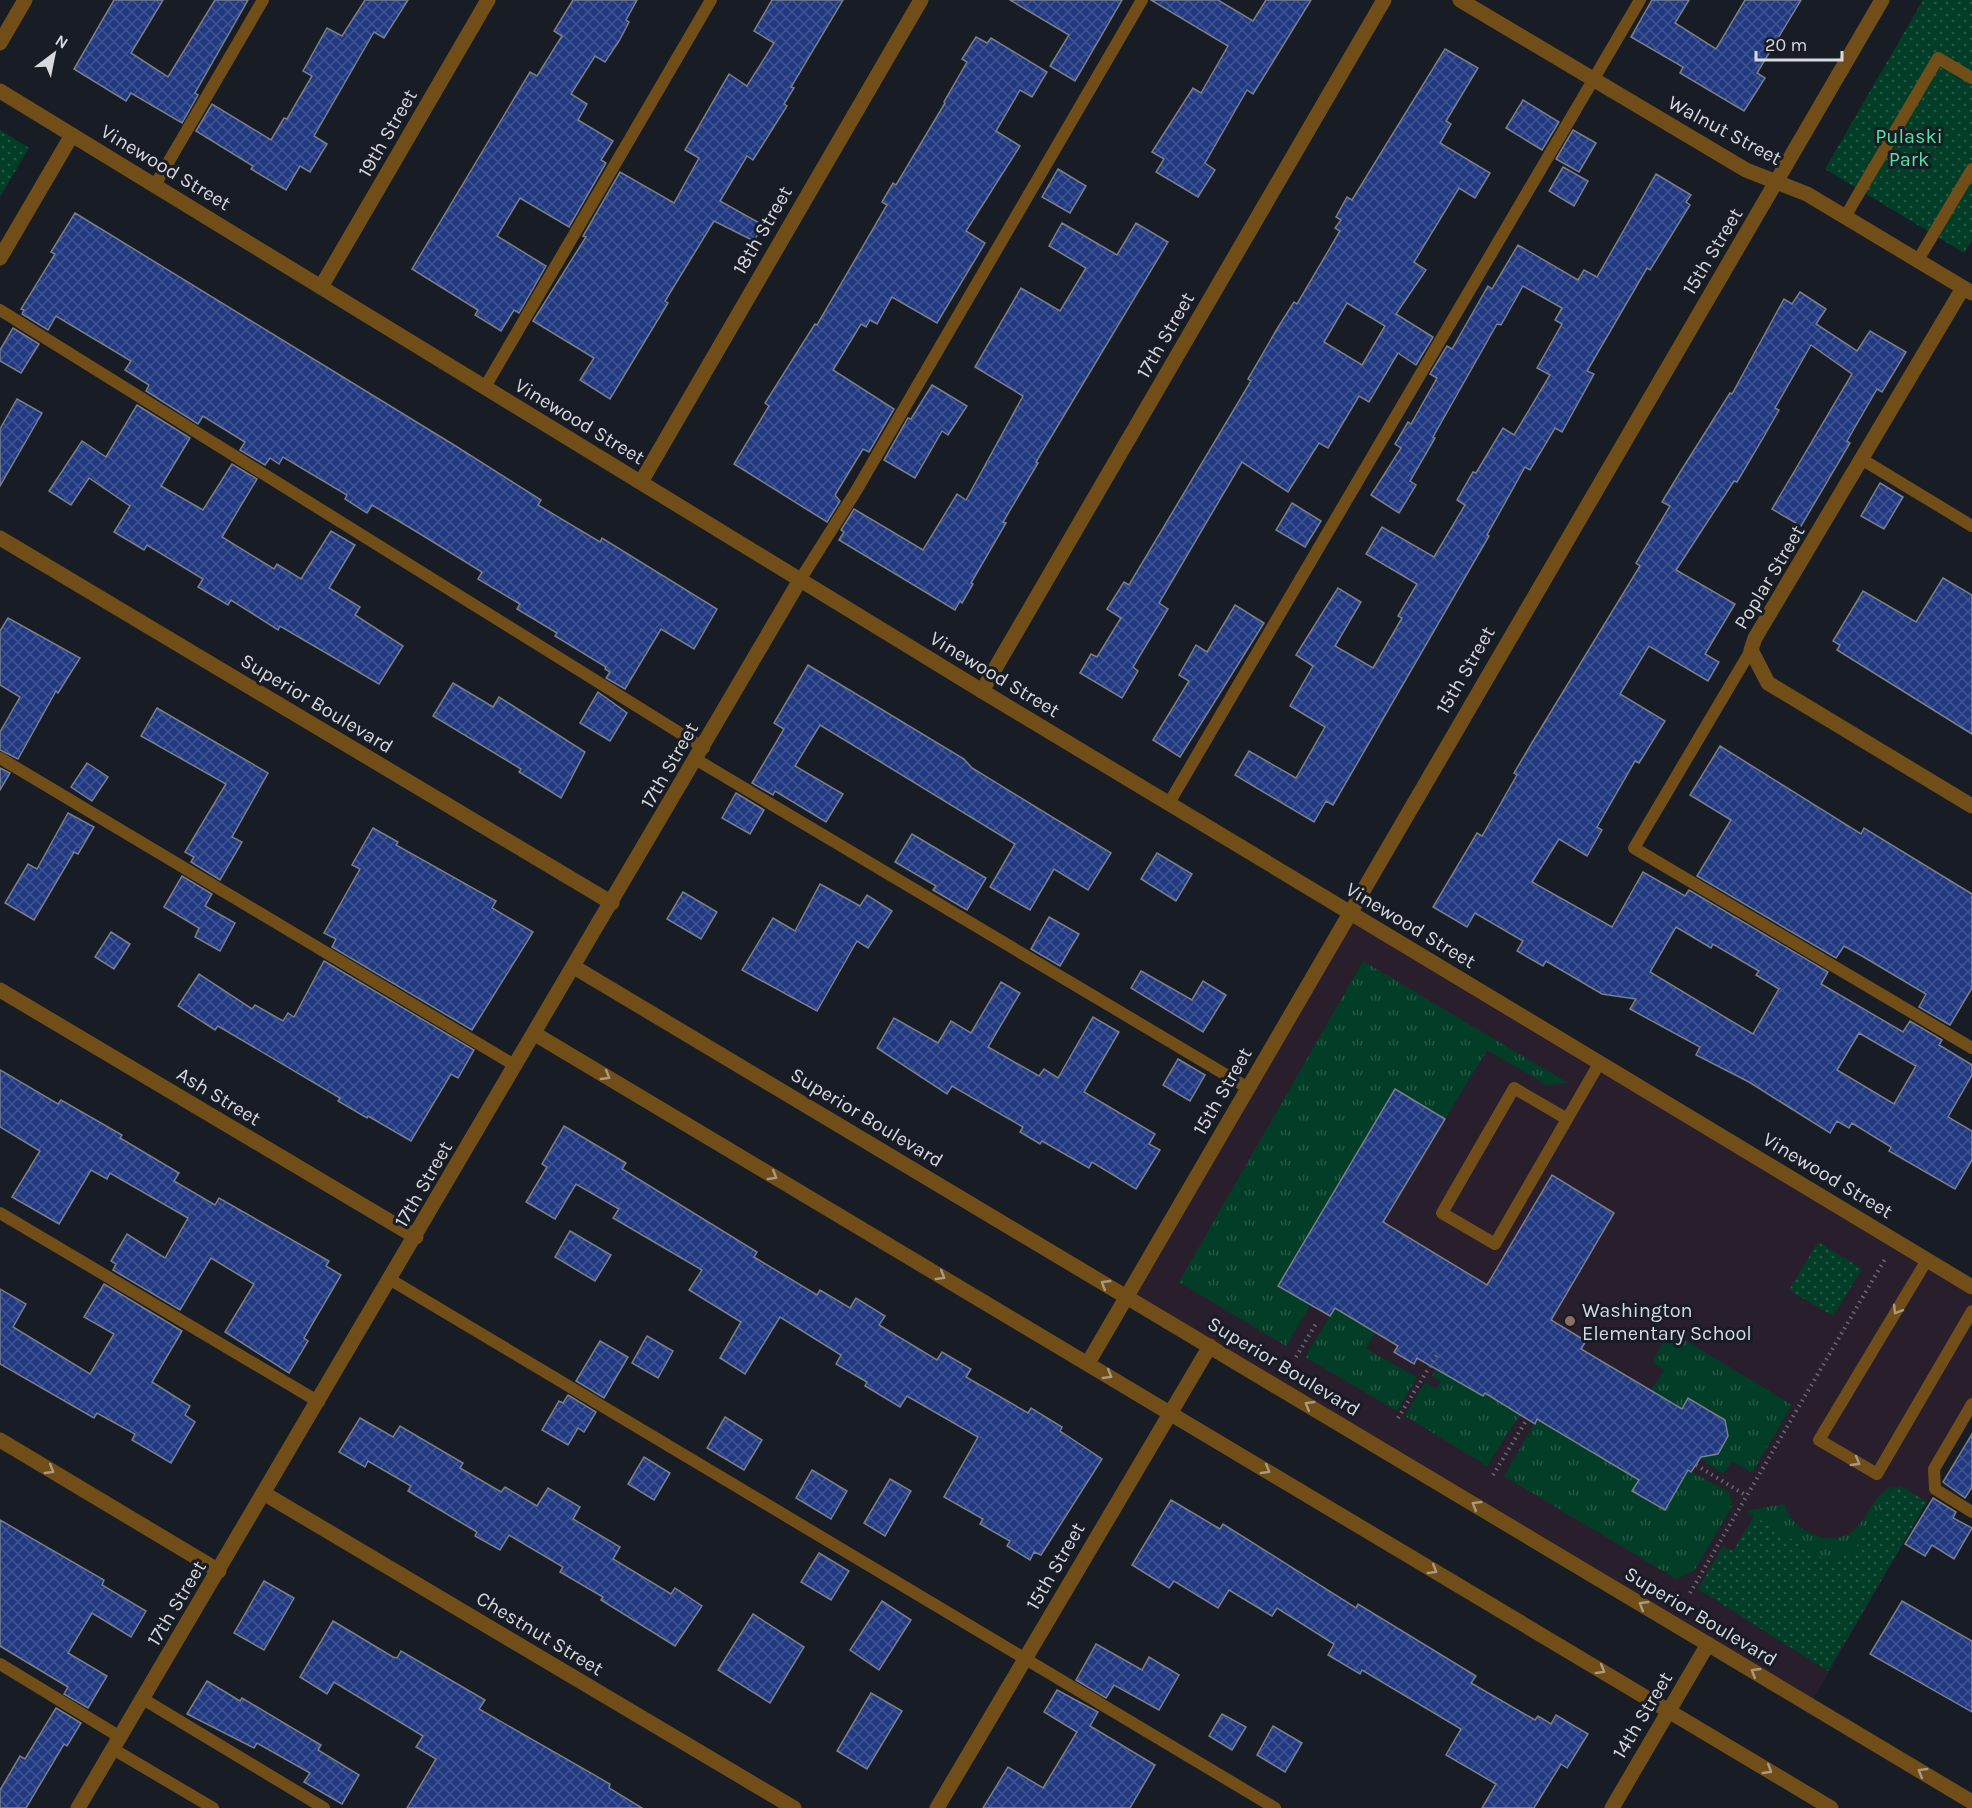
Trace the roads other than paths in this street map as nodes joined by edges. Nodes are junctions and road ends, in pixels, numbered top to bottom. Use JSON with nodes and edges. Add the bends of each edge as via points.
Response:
{"nodes":[{"id":1,"x":25,"y":0,"type":"edge"},
{"id":2,"x":263,"y":0,"type":"edge"},
{"id":3,"x":488,"y":0,"type":"edge"},
{"id":4,"x":711,"y":0,"type":"edge"},
{"id":5,"x":921,"y":0,"type":"edge"},
{"id":6,"x":1142,"y":0,"type":"edge"},
{"id":7,"x":1384,"y":0,"type":"edge"},
{"id":8,"x":1460,"y":0,"type":"edge"},
{"id":9,"x":1640,"y":0,"type":"edge"},
{"id":10,"x":1882,"y":0,"type":"edge"},
{"id":11,"x":0,"y":43,"type":"edge"},
{"id":12,"x":1972,"y":78,"type":"edge"},
{"id":13,"x":1594,"y":80,"type":"junction"},
{"id":14,"x":0,"y":91,"type":"edge"},
{"id":15,"x":72,"y":135,"type":"junction"},
{"id":16,"x":1972,"y":169,"type":"edge"},
{"id":17,"x":1777,"y":182,"type":"junction"},
{"id":18,"x":155,"y":185,"type":"junction"},
{"id":19,"x":1845,"y":216,"type":"junction"},
{"id":20,"x":0,"y":258,"type":"edge"},
{"id":21,"x":1918,"y":260,"type":"junction"},
{"id":22,"x":321,"y":287,"type":"junction"},
{"id":23,"x":1968,"y":291,"type":"edge"},
{"id":24,"x":0,"y":310,"type":"edge"},
{"id":25,"x":485,"y":387,"type":"junction"},
{"id":26,"x":1863,"y":460,"type":"junction"},
{"id":27,"x":640,"y":482,"type":"junction"},
{"id":28,"x":1972,"y":526,"type":"edge"},
{"id":29,"x":0,"y":538,"type":"edge"},
{"id":30,"x":800,"y":580,"type":"junction"},
{"id":31,"x":1751,"y":650,"type":"junction"},
{"id":32,"x":982,"y":691,"type":"junction"},
{"id":33,"x":700,"y":754,"type":"junction"},
{"id":34,"x":0,"y":758,"type":"edge"},
{"id":35,"x":1169,"y":803,"type":"junction"},
{"id":36,"x":1972,"y":806,"type":"edge"},
{"id":37,"x":612,"y":903,"type":"junction"},
{"id":38,"x":1349,"y":912,"type":"junction"},
{"id":39,"x":574,"y":967,"type":"junction"},
{"id":40,"x":0,"y":990,"type":"edge"},
{"id":41,"x":535,"y":1034,"type":"junction"},
{"id":42,"x":1972,"y":1048,"type":"edge"},
{"id":43,"x":1600,"y":1062,"type":"junction"},
{"id":44,"x":516,"y":1066,"type":"junction"},
{"id":45,"x":1248,"y":1088,"type":"junction"},
{"id":46,"x":1567,"y":1119,"type":"junction"},
{"id":47,"x":0,"y":1213,"type":"edge"},
{"id":48,"x":416,"y":1237,"type":"junction"},
{"id":49,"x":1927,"y":1260,"type":"junction"},
{"id":50,"x":391,"y":1280,"type":"junction"},
{"id":51,"x":1972,"y":1287,"type":"edge"},
{"id":52,"x":1127,"y":1297,"type":"junction"},
{"id":53,"x":1972,"y":1311,"type":"edge"},
{"id":54,"x":1210,"y":1346,"type":"junction"},
{"id":55,"x":1088,"y":1363,"type":"junction"},
{"id":56,"x":319,"y":1402,"type":"junction"},
{"id":57,"x":1972,"y":1404,"type":"edge"},
{"id":58,"x":1170,"y":1412,"type":"junction"},
{"id":59,"x":0,"y":1440,"type":"edge"},
{"id":60,"x":265,"y":1494,"type":"junction"},
{"id":61,"x":1972,"y":1512,"type":"edge"},
{"id":62,"x":219,"y":1571,"type":"junction"},
{"id":63,"x":1708,"y":1644,"type":"junction"},
{"id":64,"x":1025,"y":1658,"type":"junction"},
{"id":65,"x":0,"y":1664,"type":"edge"},
{"id":66,"x":143,"y":1699,"type":"junction"},
{"id":67,"x":1669,"y":1711,"type":"junction"},
{"id":68,"x":117,"y":1743,"type":"junction"},
{"id":69,"x":1972,"y":1802,"type":"edge"},
{"id":70,"x":78,"y":1808,"type":"edge"},
{"id":71,"x":213,"y":1808,"type":"edge"},
{"id":72,"x":324,"y":1808,"type":"edge"},
{"id":73,"x":794,"y":1808,"type":"edge"},
{"id":74,"x":937,"y":1808,"type":"edge"},
{"id":75,"x":1275,"y":1808,"type":"edge"},
{"id":76,"x":1611,"y":1808,"type":"edge"},
{"id":77,"x":1831,"y":1808,"type":"edge"}],
"edges":[{"from":1,"to":11,"type":"street"},
{"from":2,"to":18,"type":"lane"},
{"from":3,"to":22,"type":"street","name":"19th Street"},
{"from":4,"to":25,"type":"lane"},
{"from":5,"to":27,"type":"street","name":"18th Street"},
{"from":6,"to":30,"type":"lane","via":[[856,491]]},
{"from":7,"to":32,"type":"street","name":"17th Street"},
{"from":8,"to":13,"type":"street","name":"Walnut Street"},
{"from":9,"to":13,"type":"lane"},
{"from":10,"to":17,"type":"street","name":"15th Street"},
{"from":12,"to":19,"type":"lane","via":[[1938,58]]},
{"from":13,"to":17,"type":"street","name":"Walnut Street","via":[[1746,170]]},
{"from":13,"to":35,"type":"lane"},
{"from":14,"to":15,"type":"street","name":"Vinewood Street"},
{"from":15,"to":18,"type":"street","name":"Vinewood Street"},
{"from":15,"to":20,"type":"street"},
{"from":16,"to":21,"type":"lane"},
{"from":17,"to":19,"type":"street","name":"Walnut Street"},
{"from":17,"to":38,"type":"street","name":"15th Street"},
{"from":18,"to":22,"type":"street","name":"Vinewood Street"},
{"from":19,"to":21,"type":"street","name":"Walnut Street"},
{"from":21,"to":23,"type":"street","name":"Walnut Street"},
{"from":22,"to":25,"type":"street","name":"Vinewood Street"},
{"from":23,"to":26,"type":"street","name":"Poplar Street"},
{"from":24,"to":33,"type":"lane"},
{"from":25,"to":27,"type":"street","name":"Vinewood Street"},
{"from":26,"to":28,"type":"lane"},
{"from":26,"to":31,"type":"street","name":"Poplar Street"},
{"from":27,"to":30,"type":"street","name":"Vinewood Street"},
{"from":29,"to":37,"type":"street","name":"Superior Boulevard"},
{"from":30,"to":32,"type":"street","name":"Vinewood Street"},
{"from":30,"to":33,"type":"street","name":"17th Street"},
{"from":31,"to":36,"type":"street","name":"Poplar Street","via":[[1768,683]]},
{"from":31,"to":42,"type":"lane","via":[[1634,848]]},
{"from":32,"to":35,"type":"street","name":"Vinewood Street"},
{"from":33,"to":37,"type":"street","name":"17th Street"},
{"from":33,"to":45,"type":"lane"},
{"from":34,"to":44,"type":"lane"},
{"from":35,"to":38,"type":"street","name":"Vinewood Street"},
{"from":37,"to":39,"type":"street","name":"17th Street"},
{"from":38,"to":43,"type":"street","name":"Vinewood Street"},
{"from":38,"to":45,"type":"street","name":"15th Street"},
{"from":39,"to":41,"type":"street","name":"17th Street"},
{"from":52,"to":39,"type":"street","name":"Superior Boulevard","one_way":true},
{"from":40,"to":48,"type":"street","name":"Ash Street"},
{"from":41,"to":44,"type":"street","name":"17th Street"},
{"from":41,"to":55,"type":"street","one_way":true},
{"from":43,"to":46,"type":"lane"},
{"from":43,"to":49,"type":"street","name":"Vinewood Street"},
{"from":44,"to":48,"type":"street","name":"17th Street"},
{"from":45,"to":52,"type":"street","name":"15th Street"},
{"from":46,"to":46,"type":"lane","via":[[1495,1244],[1442,1213],[1514,1088]]},
{"from":47,"to":56,"type":"lane"},
{"from":48,"to":50,"type":"street","name":"17th Street"},
{"from":49,"to":51,"type":"street","name":"Vinewood Street"},
{"from":49,"to":53,"type":"lane","one_way":true,"via":[[1819,1440],[1877,1474]]},
{"from":50,"to":56,"type":"street","name":"17th Street"},
{"from":50,"to":64,"type":"lane"},
{"from":52,"to":54,"type":"street","name":"Superior Boulevard"},
{"from":52,"to":55,"type":"street","name":"15th Street"},
{"from":54,"to":58,"type":"street","name":"15th Street"},
{"from":63,"to":54,"type":"street","name":"Superior Boulevard","one_way":true},
{"from":55,"to":58,"type":"street","one_way":true},
{"from":56,"to":60,"type":"street","name":"17th Street"},
{"from":57,"to":61,"type":"lane","via":[[1934,1469],[1935,1489]]},
{"from":58,"to":64,"type":"street","name":"15th Street"},
{"from":58,"to":67,"type":"street","one_way":true},
{"from":59,"to":62,"type":"street","one_way":true},
{"from":60,"to":62,"type":"street","name":"17th Street"},
{"from":60,"to":73,"type":"street","name":"Chestnut Street"},
{"from":62,"to":66,"type":"street","name":"17th Street"},
{"from":63,"to":67,"type":"street","name":"14th Street"},
{"from":69,"to":63,"type":"street","name":"Superior Boulevard","one_way":true},
{"from":64,"to":74,"type":"street","name":"15th Street"},
{"from":64,"to":75,"type":"lane"},
{"from":65,"to":68,"type":"lane"},
{"from":66,"to":68,"type":"street","name":"17th Street"},
{"from":66,"to":72,"type":"lane"},
{"from":67,"to":76,"type":"street","name":"14th Street"},
{"from":67,"to":77,"type":"street","one_way":true},
{"from":68,"to":70,"type":"street","name":"17th Street"},
{"from":68,"to":71,"type":"lane"}]}
